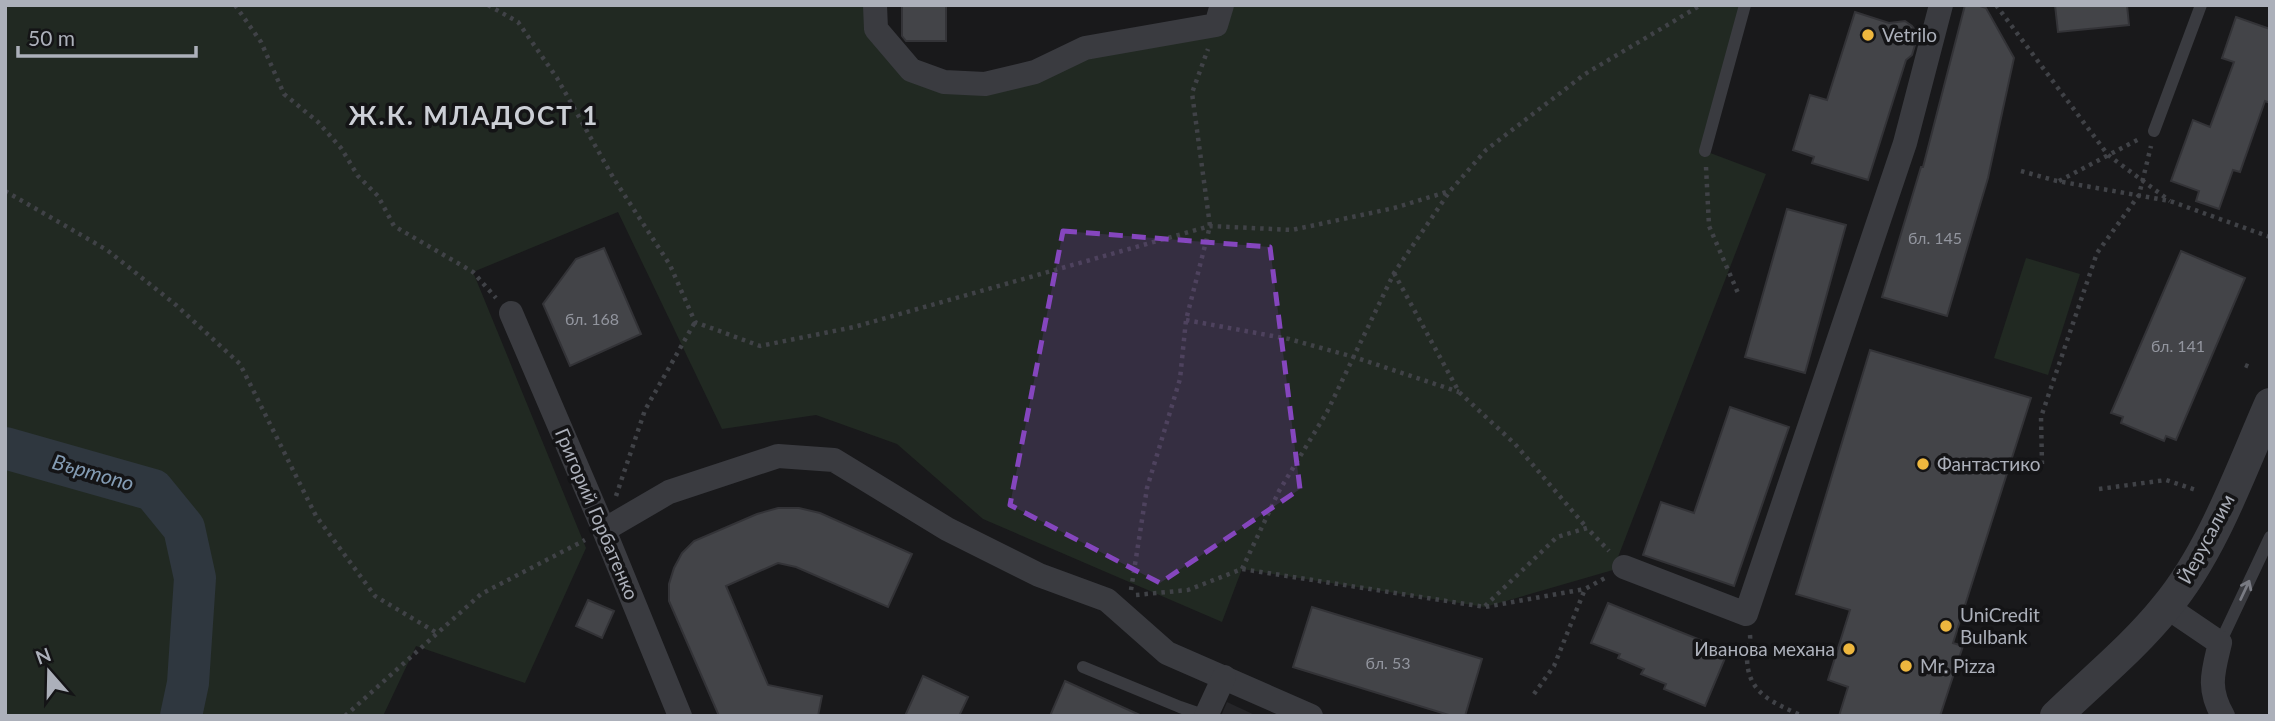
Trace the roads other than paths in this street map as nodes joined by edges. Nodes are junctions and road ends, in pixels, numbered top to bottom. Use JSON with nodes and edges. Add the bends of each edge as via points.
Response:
{"nodes":[{"id":1,"x":875,"y":5,"type":"edge"},
{"id":2,"x":1745,"y":5,"type":"edge"},
{"id":3,"x":1941,"y":5,"type":"edge"},
{"id":4,"x":2201,"y":5,"type":"edge"},
{"id":5,"x":1219,"y":15,"type":"edge"},
{"id":6,"x":2154,"y":131,"type":"road end"},
{"id":7,"x":1705,"y":151,"type":"road end"},
{"id":8,"x":511,"y":313,"type":"road end"},
{"id":9,"x":2270,"y":404,"type":"edge"},
{"id":10,"x":604,"y":530,"type":"junction"},
{"id":11,"x":2270,"y":537,"type":"edge"},
{"id":12,"x":1624,"y":567,"type":"road end"},
{"id":13,"x":2167,"y":607,"type":"junction"},
{"id":14,"x":2220,"y":643,"type":"junction"},
{"id":15,"x":1083,"y":667,"type":"dead end"},
{"id":16,"x":1224,"y":677,"type":"junction"},
{"id":17,"x":680,"y":716,"type":"edge"},
{"id":18,"x":1206,"y":716,"type":"edge"},
{"id":19,"x":1311,"y":716,"type":"edge"},
{"id":20,"x":2056,"y":716,"type":"edge"},
{"id":21,"x":2223,"y":716,"type":"edge"}],
"edges":[{"from":1,"to":5,"type":"street","via":[[876,29],[911,70],[944,82],[985,84],[1035,72],[1085,48]]},
{"from":2,"to":7,"type":"lane"},
{"from":3,"to":12,"type":"street","via":[[1905,143],[1746,614]]},
{"from":4,"to":6,"type":"lane"},
{"from":8,"to":10,"type":"street","name":"Григорий Горбатенко"},
{"from":9,"to":13,"type":"street","name":"Йерусалим","via":[[2199,558]]},
{"from":10,"to":16,"type":"street","via":[[669,492],[778,456],[834,460],[947,529],[1039,575],[1107,600],[1167,653]]},
{"from":10,"to":17,"type":"street","name":"Григорий Горбатенко"},
{"from":14,"to":11,"type":"lane","one_way":true},
{"from":13,"to":14,"type":"street"},
{"from":13,"to":20,"type":"street","name":"Йерусалим"},
{"from":14,"to":21,"type":"street","via":[[2211,682]]},
{"from":15,"to":18,"type":"lane"},
{"from":16,"to":18,"type":"street"},
{"from":16,"to":19,"type":"street"}]}
